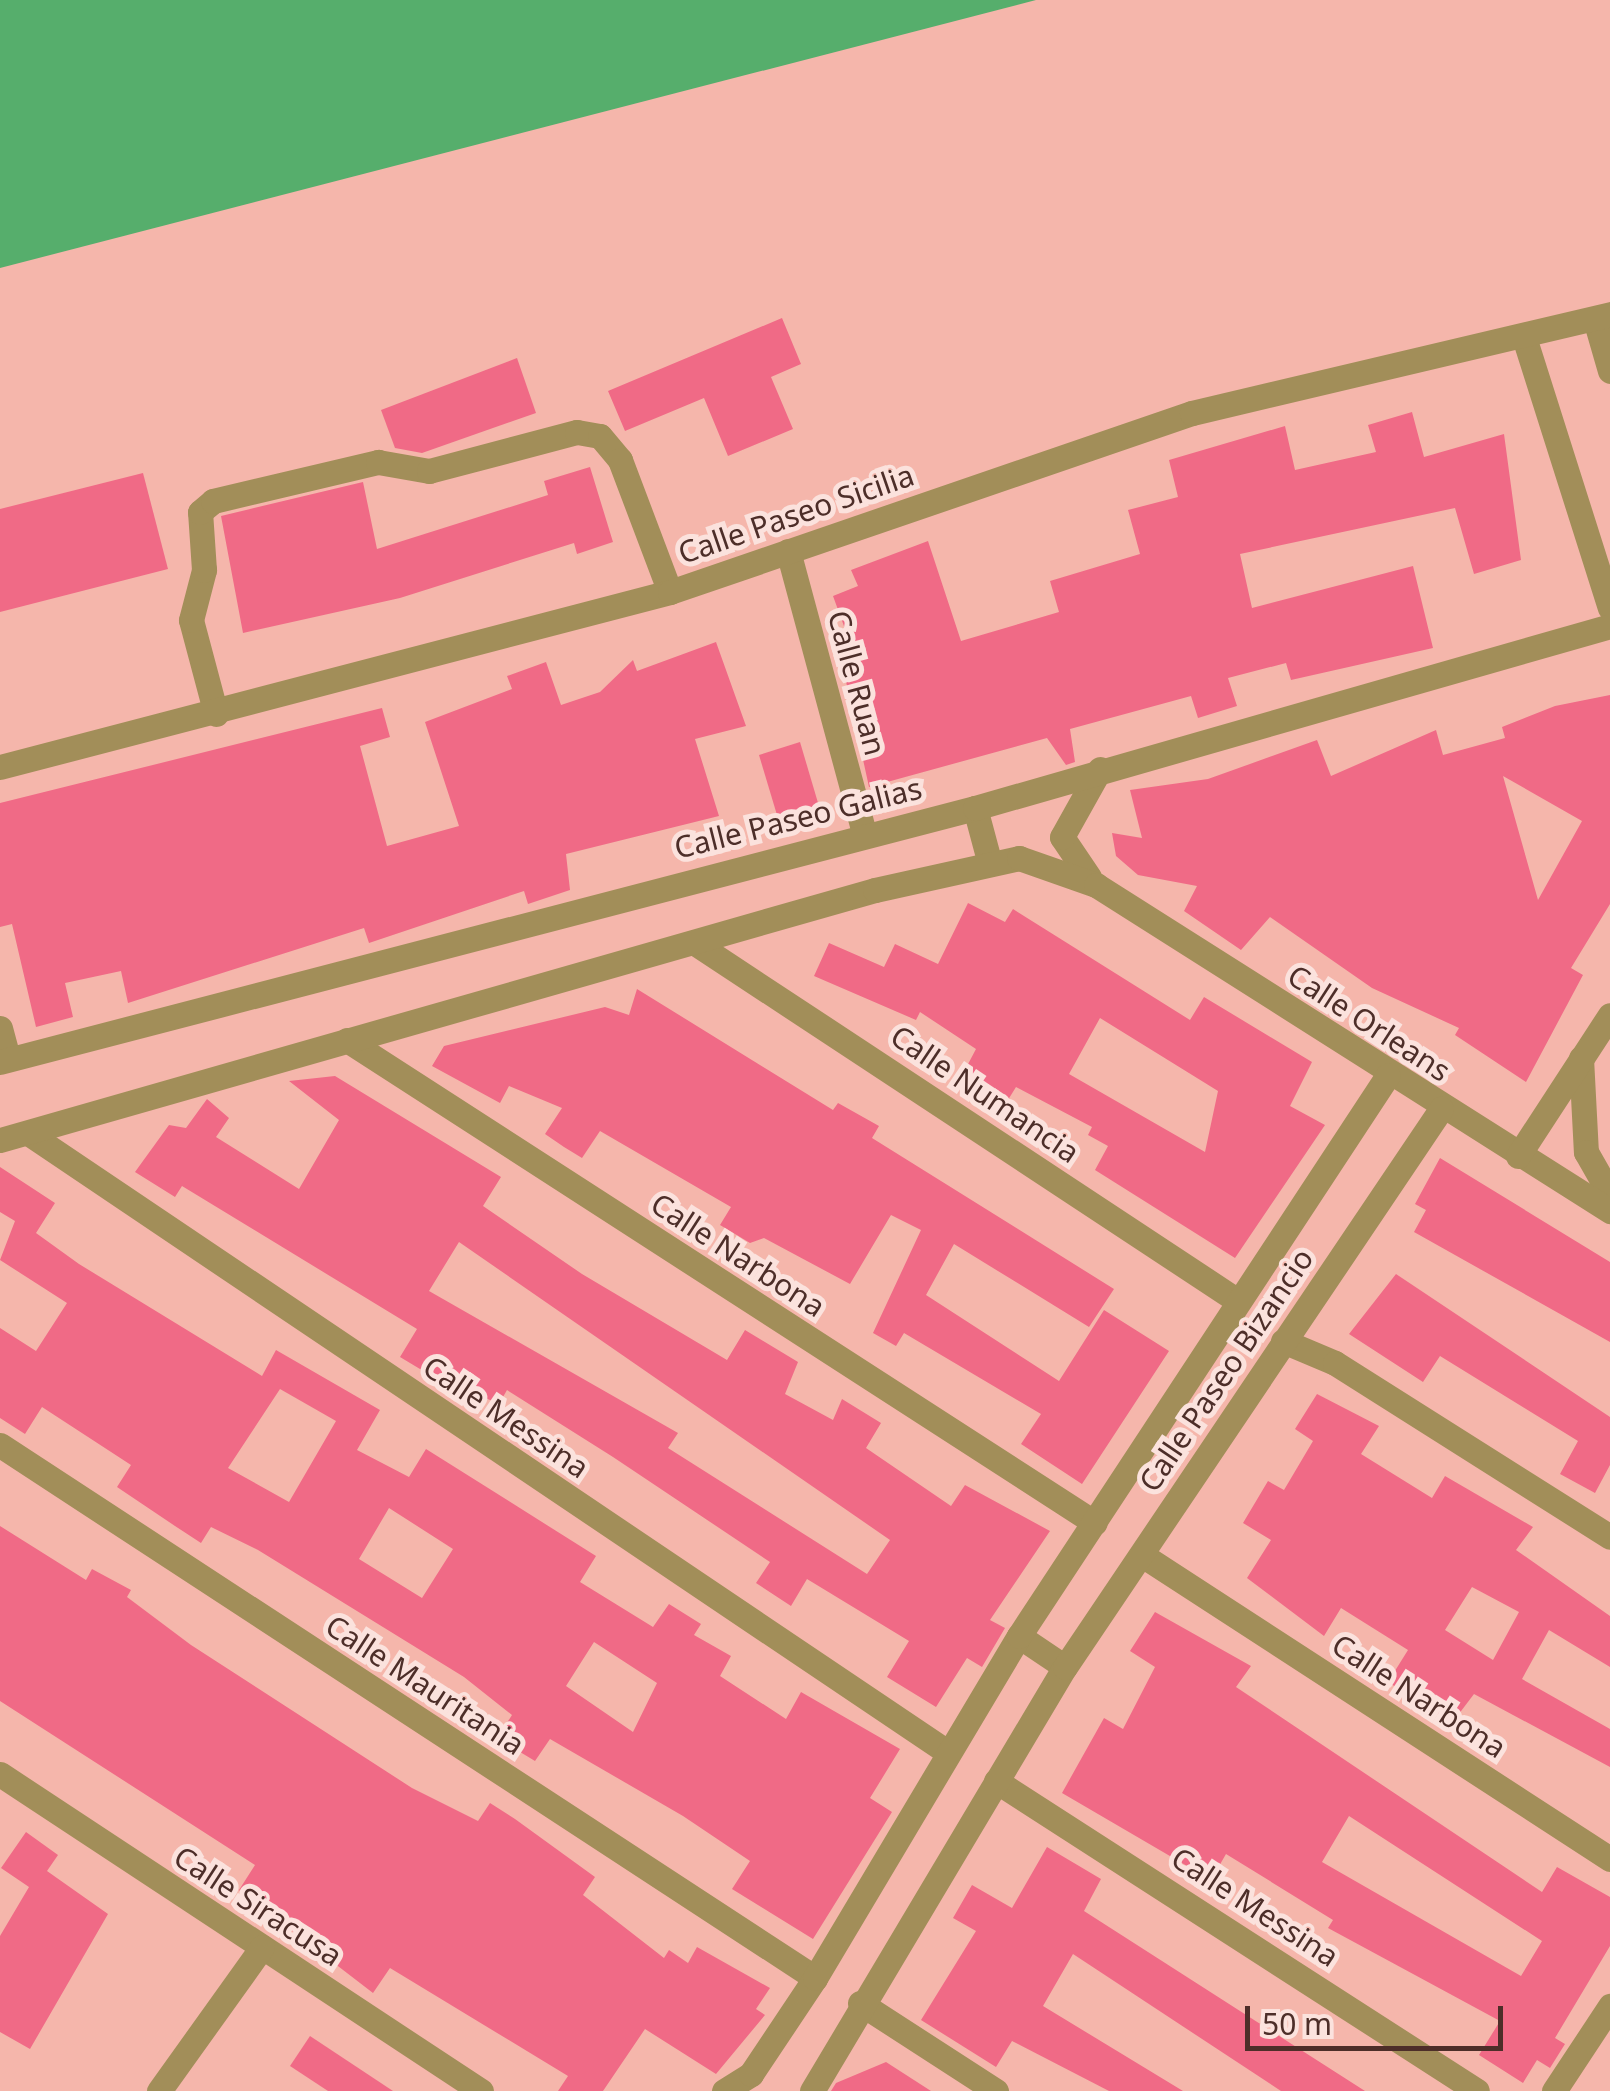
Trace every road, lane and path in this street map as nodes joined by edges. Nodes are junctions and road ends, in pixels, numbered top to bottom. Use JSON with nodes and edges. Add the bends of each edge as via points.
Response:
{"nodes":[{"id":1,"x":1603,"y":317,"type":"edge"},
{"id":2,"x":1524,"y":337,"type":"junction"},
{"id":3,"x":1610,"y":371,"type":"edge"},
{"id":4,"x":788,"y":551,"type":"junction"},
{"id":5,"x":670,"y":592,"type":"junction"},
{"id":6,"x":1610,"y":608,"type":"edge"},
{"id":7,"x":1610,"y":626,"type":"edge"},
{"id":8,"x":216,"y":714,"type":"junction"},
{"id":9,"x":0,"y":767,"type":"edge"},
{"id":10,"x":1100,"y":769,"type":"junction"},
{"id":11,"x":975,"y":808,"type":"junction"},
{"id":12,"x":864,"y":832,"type":"junction"},
{"id":13,"x":990,"y":864,"type":"junction"},
{"id":14,"x":1096,"y":885,"type":"junction"},
{"id":15,"x":696,"y":944,"type":"junction"},
{"id":16,"x":1610,"y":1015,"type":"edge"},
{"id":17,"x":0,"y":1028,"type":"edge"},
{"id":18,"x":347,"y":1040,"type":"junction"},
{"id":19,"x":1581,"y":1058,"type":"junction"},
{"id":20,"x":4,"y":1060,"type":"edge"},
{"id":21,"x":1388,"y":1074,"type":"junction"},
{"id":22,"x":1441,"y":1109,"type":"junction"},
{"id":23,"x":31,"y":1136,"type":"junction"},
{"id":24,"x":0,"y":1140,"type":"edge"},
{"id":25,"x":1518,"y":1156,"type":"junction"},
{"id":26,"x":1610,"y":1194,"type":"edge"},
{"id":27,"x":1610,"y":1210,"type":"edge"},
{"id":28,"x":1238,"y":1301,"type":"junction"},
{"id":29,"x":1283,"y":1341,"type":"junction"},
{"id":30,"x":0,"y":1444,"type":"edge"},
{"id":31,"x":1096,"y":1523,"type":"junction"},
{"id":32,"x":1610,"y":1538,"type":"edge"},
{"id":33,"x":1142,"y":1555,"type":"junction"},
{"id":34,"x":1019,"y":1636,"type":"junction"},
{"id":35,"x":1065,"y":1668,"type":"junction"},
{"id":36,"x":946,"y":1752,"type":"junction"},
{"id":37,"x":0,"y":1774,"type":"edge"},
{"id":38,"x":996,"y":1781,"type":"junction"},
{"id":39,"x":1610,"y":1860,"type":"edge"},
{"id":40,"x":262,"y":1947,"type":"junction"},
{"id":41,"x":815,"y":1978,"type":"junction"},
{"id":42,"x":860,"y":2003,"type":"junction"},
{"id":43,"x":1610,"y":2006,"type":"edge"},
{"id":44,"x":159,"y":2091,"type":"edge"},
{"id":45,"x":481,"y":2091,"type":"edge"},
{"id":46,"x":724,"y":2091,"type":"edge"},
{"id":47,"x":812,"y":2091,"type":"edge"},
{"id":48,"x":996,"y":2091,"type":"edge"},
{"id":49,"x":1477,"y":2091,"type":"edge"},
{"id":50,"x":1554,"y":2091,"type":"edge"}],
"edges":[{"from":1,"to":2,"type":"street","name":"Calle Paseo Sicilia"},
{"from":1,"to":3,"type":"street"},
{"from":2,"to":4,"type":"street","name":"Calle Paseo Sicilia","via":[[1192,413]]},
{"from":2,"to":6,"type":"street"},
{"from":4,"to":5,"type":"street","name":"Calle Paseo Sicilia"},
{"from":4,"to":12,"type":"street","name":"Calle Ruan"},
{"from":5,"to":8,"type":"street","name":"Calle Paseo Sicilia"},
{"from":5,"to":8,"type":"street","via":[[620,460],[600,436],[577,432],[429,471],[378,462],[213,500],[200,512],[204,570],[191,620]]},
{"from":7,"to":10,"type":"street","name":"Calle Paseo Galias"},
{"from":8,"to":9,"type":"street","name":"Calle Paseo Sicilia"},
{"from":10,"to":11,"type":"street","name":"Calle Paseo Galias"},
{"from":10,"to":14,"type":"street","via":[[1062,836]]},
{"from":11,"to":12,"type":"street","name":"Calle Paseo Galias"},
{"from":11,"to":13,"type":"street"},
{"from":12,"to":20,"type":"street","name":"Calle Paseo Galias"},
{"from":13,"to":14,"type":"street","via":[[1019,858]]},
{"from":13,"to":15,"type":"street"},
{"from":14,"to":21,"type":"street","name":"Calle Orleans"},
{"from":15,"to":18,"type":"street"},
{"from":15,"to":28,"type":"street","name":"Calle Numancia"},
{"from":16,"to":19,"type":"street"},
{"from":17,"to":20,"type":"street"},
{"from":18,"to":23,"type":"street"},
{"from":18,"to":31,"type":"street","name":"Calle Narbona"},
{"from":19,"to":25,"type":"street"},
{"from":19,"to":26,"type":"street","via":[[1586,1152]]},
{"from":21,"to":22,"type":"street","name":"Calle Orleans"},
{"from":21,"to":28,"type":"street","name":"Calle Paseo Bizancio"},
{"from":22,"to":25,"type":"street","name":"Calle Orleans"},
{"from":22,"to":29,"type":"street","name":"Calle Paseo Bizancio"},
{"from":23,"to":24,"type":"street"},
{"from":23,"to":36,"type":"street","name":"Calle Messina"},
{"from":25,"to":27,"type":"street","name":"Calle Orleans"},
{"from":28,"to":31,"type":"street","name":"Calle Paseo Bizancio"},
{"from":29,"to":32,"type":"street","via":[[1335,1363]]},
{"from":29,"to":33,"type":"street","name":"Calle Paseo Bizancio"},
{"from":30,"to":41,"type":"street","name":"Calle Mauritania"},
{"from":31,"to":34,"type":"street","name":"Calle Paseo Bizancio"},
{"from":33,"to":35,"type":"street","name":"Calle Paseo Bizancio"},
{"from":33,"to":39,"type":"street","name":"Calle Narbona"},
{"from":34,"to":35,"type":"street"},
{"from":34,"to":36,"type":"street","name":"Calle Paseo Bizancio"},
{"from":35,"to":38,"type":"street","name":"Calle Paseo Bizancio"},
{"from":36,"to":41,"type":"street","name":"Calle Paseo Bizancio"},
{"from":37,"to":40,"type":"street","name":"Calle Siracusa"},
{"from":38,"to":42,"type":"street","name":"Calle Paseo Bizancio"},
{"from":38,"to":49,"type":"street","name":"Calle Messina"},
{"from":40,"to":44,"type":"street"},
{"from":40,"to":45,"type":"street","name":"Calle Siracusa"},
{"from":41,"to":46,"type":"street","name":"Calle Paseo Bizancio","via":[[751,2074]]},
{"from":42,"to":47,"type":"street","name":"Calle Paseo Bizancio"},
{"from":42,"to":48,"type":"street"},
{"from":43,"to":50,"type":"street"}]}
